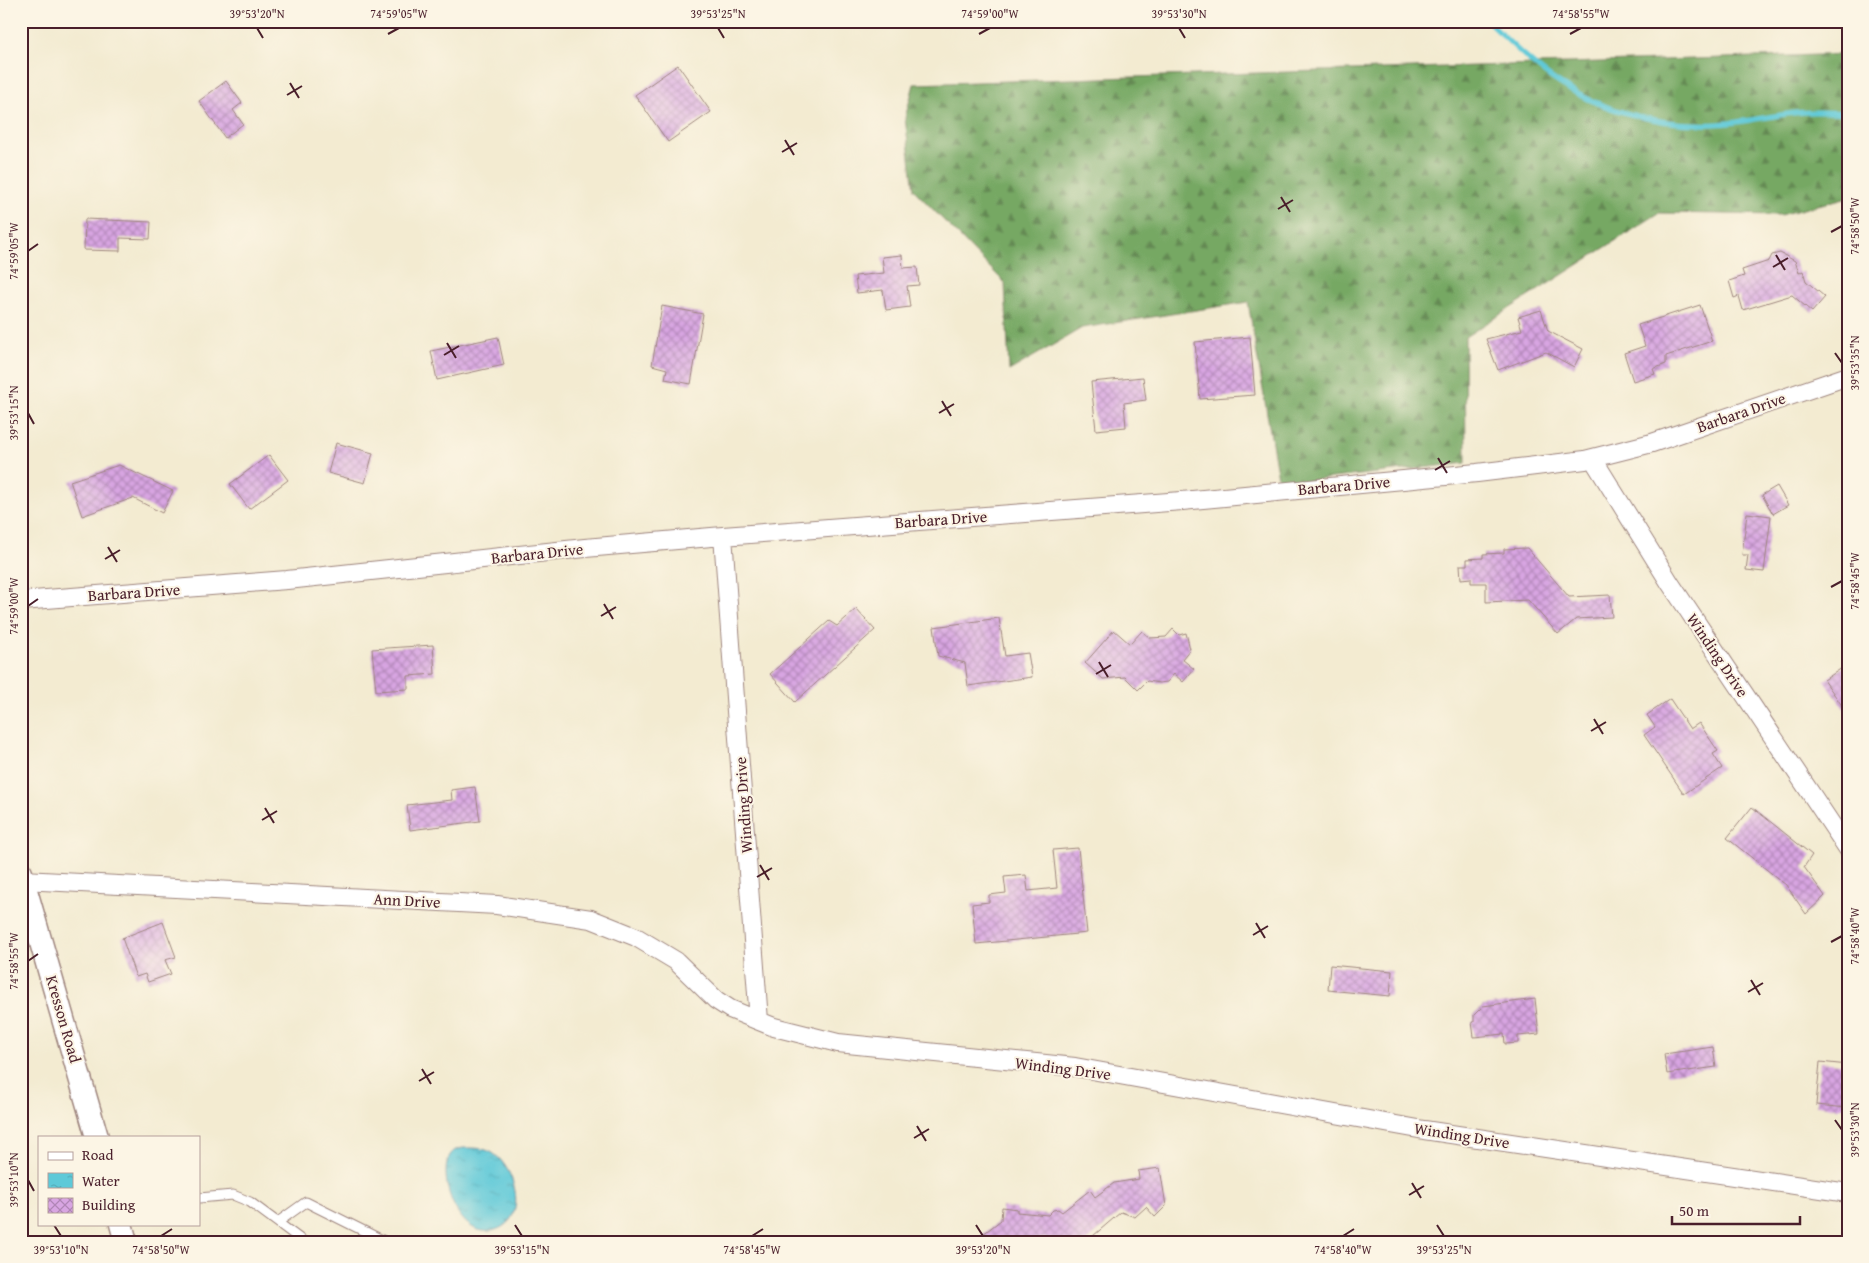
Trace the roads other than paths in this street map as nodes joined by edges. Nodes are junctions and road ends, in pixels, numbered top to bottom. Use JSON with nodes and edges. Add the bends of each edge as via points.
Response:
{"nodes":[{"id":1,"x":1848,"y":376,"type":"edge"},
{"id":2,"x":1593,"y":459,"type":"junction"},
{"id":3,"x":723,"y":536,"type":"junction"},
{"id":4,"x":21,"y":600,"type":"edge"},
{"id":5,"x":1848,"y":849,"type":"edge"},
{"id":6,"x":22,"y":878,"type":"edge"},
{"id":7,"x":759,"y":1021,"type":"junction"},
{"id":8,"x":97,"y":1136,"type":"edge"},
{"id":9,"x":1848,"y":1193,"type":"edge"},
{"id":10,"x":200,"y":1198,"type":"edge"},
{"id":11,"x":278,"y":1222,"type":"junction"},
{"id":12,"x":122,"y":1226,"type":"edge"},
{"id":13,"x":126,"y":1242,"type":"edge"},
{"id":14,"x":304,"y":1242,"type":"edge"},
{"id":15,"x":386,"y":1242,"type":"edge"}],
"edges":[{"from":1,"to":2,"type":"street","name":"Barbara Drive","via":[[1652,443]]},
{"from":2,"to":3,"type":"street","name":"Barbara Drive","via":[[1182,501]]},
{"from":2,"to":5,"type":"street","name":"Winding Drive","via":[[1670,583]]},
{"from":3,"to":4,"type":"street","name":"Barbara Drive","via":[[287,580]]},
{"from":3,"to":7,"type":"street","name":"Winding Drive"},
{"from":6,"to":7,"type":"street","name":"Ann Drive","via":[[497,905],[591,919],[636,937],[676,960],[716,1000]]},
{"from":6,"to":8,"type":"street","name":"Kresson Road"},
{"from":7,"to":9,"type":"street","name":"Winding Drive","via":[[838,1043],[1075,1067],[1424,1130]]},
{"from":10,"to":11,"type":"lane","via":[[233,1195],[250,1202]]},
{"from":11,"to":14,"type":"lane"},
{"from":11,"to":15,"type":"lane","via":[[306,1202]]},
{"from":12,"to":13,"type":"street"}]}
